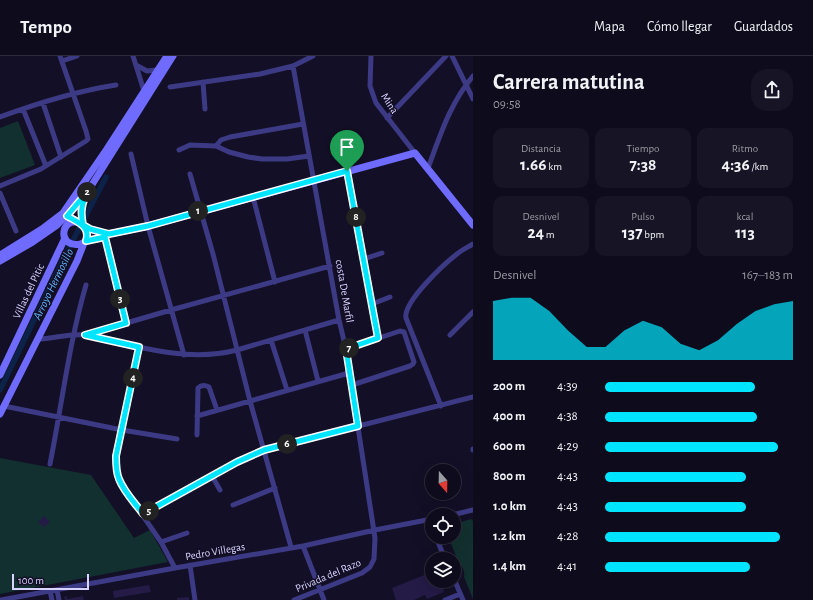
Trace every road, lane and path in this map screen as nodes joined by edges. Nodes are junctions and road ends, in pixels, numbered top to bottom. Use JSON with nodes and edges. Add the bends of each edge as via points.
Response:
{"nodes":[{"id":1,"x":77,"y":56,"type":"edge"},
{"id":2,"x":133,"y":56,"type":"edge"},
{"id":3,"x":167,"y":56,"type":"edge"},
{"id":4,"x":173,"y":56,"type":"edge"},
{"id":5,"x":313,"y":56,"type":"edge"},
{"id":6,"x":371,"y":56,"type":"edge"},
{"id":7,"x":446,"y":56,"type":"edge"},
{"id":8,"x":452,"y":56,"type":"edge"},
{"id":9,"x":61,"y":58,"type":"edge"},
{"id":10,"x":136,"y":65,"type":"junction"},
{"id":11,"x":293,"y":66,"type":"junction"},
{"id":12,"x":157,"y":70,"type":"junction"},
{"id":13,"x":473,"y":76,"type":"edge"},
{"id":14,"x":203,"y":82,"type":"junction"},
{"id":15,"x":116,"y":85,"type":"dead end"},
{"id":16,"x":466,"y":85,"type":"junction"},
{"id":17,"x":170,"y":87,"type":"dead end"},
{"id":18,"x":144,"y":91,"type":"junction"},
{"id":19,"x":73,"y":94,"type":"junction"},
{"id":20,"x":473,"y":99,"type":"edge"},
{"id":21,"x":43,"y":103,"type":"junction"},
{"id":22,"x":23,"y":109,"type":"junction"},
{"id":23,"x":206,"y":109,"type":"dead end"},
{"id":24,"x":0,"y":117,"type":"edge"},
{"id":25,"x":387,"y":118,"type":"junction"},
{"id":26,"x":303,"y":124,"type":"junction"},
{"id":27,"x":216,"y":146,"type":"junction"},
{"id":28,"x":179,"y":150,"type":"dead end"},
{"id":29,"x":415,"y":153,"type":"junction"},
{"id":30,"x":131,"y":154,"type":"dead end"},
{"id":31,"x":310,"y":156,"type":"junction"},
{"id":32,"x":61,"y":157,"type":"junction"},
{"id":33,"x":46,"y":166,"type":"junction"},
{"id":34,"x":428,"y":168,"type":"junction"},
{"id":35,"x":347,"y":171,"type":"junction"},
{"id":36,"x":190,"y":174,"type":"dead end"},
{"id":37,"x":314,"y":180,"type":"junction"},
{"id":38,"x":0,"y":186,"type":"edge"},
{"id":39,"x":88,"y":191,"type":"junction"},
{"id":40,"x":0,"y":193,"type":"edge"},
{"id":41,"x":253,"y":197,"type":"junction"},
{"id":42,"x":201,"y":210,"type":"junction"},
{"id":43,"x":62,"y":217,"type":"junction"},
{"id":44,"x":82,"y":224,"type":"junction"},
{"id":45,"x":473,"y":225,"type":"edge"},
{"id":46,"x":148,"y":226,"type":"junction"},
{"id":47,"x":16,"y":231,"type":"dead end"},
{"id":48,"x":50,"y":231,"type":"junction"},
{"id":49,"x":107,"y":235,"type":"junction"},
{"id":50,"x":67,"y":238,"type":"junction"},
{"id":51,"x":85,"y":242,"type":"junction"},
{"id":52,"x":473,"y":244,"type":"edge"},
{"id":53,"x":382,"y":253,"type":"dead end"},
{"id":54,"x":0,"y":255,"type":"edge"},
{"id":55,"x":364,"y":259,"type":"junction"},
{"id":56,"x":0,"y":261,"type":"edge"},
{"id":57,"x":330,"y":266,"type":"junction"},
{"id":58,"x":275,"y":282,"type":"junction"},
{"id":59,"x":86,"y":285,"type":"dead end"},
{"id":60,"x":223,"y":296,"type":"junction"},
{"id":61,"x":390,"y":297,"type":"dead end"},
{"id":62,"x":372,"y":304,"type":"junction"},
{"id":63,"x":171,"y":310,"type":"junction"},
{"id":64,"x":473,"y":312,"type":"edge"},
{"id":65,"x":339,"y":320,"type":"junction"},
{"id":66,"x":126,"y":323,"type":"junction"},
{"id":67,"x":305,"y":330,"type":"junction"},
{"id":68,"x":74,"y":334,"type":"junction"},
{"id":69,"x":85,"y":335,"type":"junction"},
{"id":70,"x":450,"y":335,"type":"dead end"},
{"id":71,"x":378,"y":338,"type":"junction"},
{"id":72,"x":37,"y":339,"type":"junction"},
{"id":73,"x":272,"y":340,"type":"junction"},
{"id":74,"x":139,"y":347,"type":"junction"},
{"id":75,"x":346,"y":349,"type":"junction"},
{"id":76,"x":237,"y":350,"type":"junction"},
{"id":77,"x":184,"y":355,"type":"junction"},
{"id":78,"x":349,"y":373,"type":"junction"},
{"id":79,"x":0,"y":375,"type":"edge"},
{"id":80,"x":318,"y":382,"type":"junction"},
{"id":81,"x":352,"y":385,"type":"junction"},
{"id":82,"x":287,"y":390,"type":"junction"},
{"id":83,"x":473,"y":397,"type":"edge"},
{"id":84,"x":250,"y":401,"type":"junction"},
{"id":85,"x":4,"y":406,"type":"junction"},
{"id":86,"x":441,"y":406,"type":"junction"},
{"id":87,"x":217,"y":410,"type":"junction"},
{"id":88,"x":0,"y":414,"type":"edge"},
{"id":89,"x":197,"y":416,"type":"junction"},
{"id":90,"x":60,"y":417,"type":"junction"},
{"id":91,"x":358,"y":426,"type":"junction"},
{"id":92,"x":122,"y":430,"type":"junction"},
{"id":93,"x":197,"y":435,"type":"dead end"},
{"id":94,"x":177,"y":439,"type":"dead end"},
{"id":95,"x":264,"y":450,"type":"junction"},
{"id":96,"x":50,"y":464,"type":"dead end"},
{"id":97,"x":212,"y":476,"type":"junction"},
{"id":98,"x":275,"y":488,"type":"junction"},
{"id":99,"x":220,"y":490,"type":"dead end"},
{"id":100,"x":233,"y":505,"type":"dead end"},
{"id":101,"x":473,"y":510,"type":"edge"},
{"id":102,"x":461,"y":513,"type":"edge"},
{"id":103,"x":143,"y":514,"type":"junction"},
{"id":104,"x":425,"y":520,"type":"edge"},
{"id":105,"x":375,"y":530,"type":"junction"},
{"id":106,"x":187,"y":533,"type":"dead end"},
{"id":107,"x":161,"y":542,"type":"junction"},
{"id":108,"x":439,"y":544,"type":"edge"},
{"id":109,"x":441,"y":544,"type":"edge"},
{"id":110,"x":303,"y":546,"type":"junction"},
{"id":111,"x":291,"y":547,"type":"junction"},
{"id":112,"x":441,"y":549,"type":"junction"},
{"id":113,"x":442,"y":552,"type":"edge"},
{"id":114,"x":190,"y":565,"type":"junction"},
{"id":115,"x":175,"y":568,"type":"junction"},
{"id":116,"x":370,"y":568,"type":"joint"},
{"id":117,"x":458,"y":588,"type":"edge"},
{"id":118,"x":57,"y":590,"type":"junction"},
{"id":119,"x":321,"y":590,"type":"junction"},
{"id":120,"x":50,"y":591,"type":"junction"},
{"id":121,"x":460,"y":594,"type":"junction"},
{"id":122,"x":18,"y":599,"type":"edge"},
{"id":123,"x":1,"y":600,"type":"edge"},
{"id":124,"x":52,"y":600,"type":"edge"},
{"id":125,"x":59,"y":600,"type":"edge"},
{"id":126,"x":195,"y":600,"type":"edge"},
{"id":127,"x":294,"y":600,"type":"edge"},
{"id":128,"x":324,"y":600,"type":"edge"},
{"id":129,"x":445,"y":600,"type":"edge"},
{"id":130,"x":463,"y":600,"type":"edge"}],
"edges":[{"from":1,"to":9,"type":"street"},
{"from":2,"to":10,"type":"street"},
{"from":3,"to":12,"type":"street"},
{"from":4,"to":39,"type":"street"},
{"from":5,"to":11,"type":"street"},
{"from":6,"to":25,"type":"street","name":"Mina","via":[[371,90],[376,103]]},
{"from":7,"to":25,"type":"street"},
{"from":8,"to":16,"type":"street"},
{"from":9,"to":19,"type":"street"},
{"from":10,"to":12,"type":"street","via":[[146,72]]},
{"from":10,"to":18,"type":"street"},
{"from":11,"to":14,"type":"street","via":[[260,74]]},
{"from":11,"to":26,"type":"street","name":"costa De Marfil"},
{"from":12,"to":18,"type":"street"},
{"from":13,"to":16,"type":"street"},
{"from":14,"to":17,"type":"street"},
{"from":14,"to":23,"type":"street"},
{"from":15,"to":19,"type":"street"},
{"from":16,"to":20,"type":"street"},
{"from":16,"to":34,"type":"street","via":[[440,134]]},
{"from":18,"to":43,"type":"street"},
{"from":19,"to":21,"type":"street"},
{"from":19,"to":32,"type":"street","via":[[88,139]]},
{"from":21,"to":22,"type":"street"},
{"from":21,"to":32,"type":"street"},
{"from":22,"to":24,"type":"street"},
{"from":22,"to":33,"type":"street"},
{"from":25,"to":29,"type":"street","name":"Mina"},
{"from":26,"to":27,"type":"street","via":[[230,137],[221,140]]},
{"from":26,"to":31,"type":"street","name":"costa De Marfil"},
{"from":27,"to":28,"type":"street","via":[[190,145]]},
{"from":27,"to":31,"type":"street","via":[[248,157],[274,159]]},
{"from":29,"to":34,"type":"street"},
{"from":29,"to":35,"type":"street"},
{"from":30,"to":46,"type":"street"},
{"from":31,"to":37,"type":"street","name":"costa De Marfil"},
{"from":32,"to":33,"type":"street"},
{"from":33,"to":38,"type":"street"},
{"from":34,"to":45,"type":"street"},
{"from":35,"to":37,"type":"street"},
{"from":35,"to":55,"type":"street"},
{"from":36,"to":42,"type":"street"},
{"from":37,"to":41,"type":"street"},
{"from":37,"to":57,"type":"street","name":"costa De Marfil"},
{"from":39,"to":43,"type":"street"},
{"from":39,"to":44,"type":"street","via":[[83,202]]},
{"from":40,"to":47,"type":"street"},
{"from":41,"to":42,"type":"street"},
{"from":41,"to":58,"type":"street"},
{"from":42,"to":46,"type":"street"},
{"from":42,"to":60,"type":"street"},
{"from":43,"to":44,"type":"street"},
{"from":43,"to":48,"type":"street"},
{"from":43,"to":50,"type":"street"},
{"from":43,"to":54,"type":"street"},
{"from":44,"to":49,"type":"street"},
{"from":44,"to":50,"type":"street","via":[[68,224]]},
{"from":44,"to":51,"type":"street","via":[[87,233]]},
{"from":46,"to":49,"type":"street"},
{"from":46,"to":63,"type":"street"},
{"from":48,"to":50,"type":"street"},
{"from":48,"to":56,"type":"street"},
{"from":49,"to":51,"type":"street"},
{"from":49,"to":66,"type":"street"},
{"from":50,"to":51,"type":"street","via":[[81,244]]},
{"from":50,"to":79,"type":"street","name":"Villas del Pitic"},
{"from":51,"to":72,"type":"street"},
{"from":52,"to":86,"type":"street","via":[[458,253],[429,279],[406,311],[406,318]]},
{"from":53,"to":55,"type":"street"},
{"from":55,"to":62,"type":"street"},
{"from":57,"to":58,"type":"street"},
{"from":57,"to":65,"type":"street","name":"costa De Marfil"},
{"from":58,"to":60,"type":"street"},
{"from":59,"to":68,"type":"street"},
{"from":60,"to":63,"type":"street"},
{"from":60,"to":76,"type":"street"},
{"from":61,"to":62,"type":"street"},
{"from":62,"to":71,"type":"street"},
{"from":63,"to":66,"type":"street"},
{"from":63,"to":77,"type":"street"},
{"from":64,"to":70,"type":"street"},
{"from":65,"to":67,"type":"street"},
{"from":65,"to":75,"type":"street","name":"costa De Marfil"},
{"from":66,"to":69,"type":"street"},
{"from":67,"to":73,"type":"street"},
{"from":67,"to":80,"type":"street"},
{"from":68,"to":69,"type":"street"},
{"from":68,"to":72,"type":"street"},
{"from":68,"to":90,"type":"street"},
{"from":69,"to":74,"type":"street"},
{"from":71,"to":75,"type":"street"},
{"from":71,"to":81,"type":"street","via":[[404,332],[413,364]]},
{"from":72,"to":85,"type":"street"},
{"from":73,"to":76,"type":"street"},
{"from":73,"to":82,"type":"street"},
{"from":74,"to":77,"type":"street"},
{"from":74,"to":92,"type":"street"},
{"from":75,"to":78,"type":"street","name":"costa De Marfil"},
{"from":76,"to":77,"type":"street","via":[[224,354]]},
{"from":76,"to":84,"type":"street"},
{"from":78,"to":80,"type":"street"},
{"from":78,"to":81,"type":"street","name":"costa De Marfil"},
{"from":80,"to":82,"type":"street"},
{"from":81,"to":91,"type":"street","name":"costa De Marfil"},
{"from":82,"to":84,"type":"street"},
{"from":83,"to":86,"type":"street"},
{"from":84,"to":87,"type":"street"},
{"from":84,"to":95,"type":"street"},
{"from":85,"to":88,"type":"street"},
{"from":85,"to":90,"type":"street"},
{"from":86,"to":91,"type":"street"},
{"from":87,"to":89,"type":"street"},
{"from":87,"to":89,"type":"street","via":[[209,387],[202,386],[198,388]]},
{"from":89,"to":93,"type":"street"},
{"from":90,"to":92,"type":"street"},
{"from":90,"to":96,"type":"street"},
{"from":91,"to":95,"type":"street"},
{"from":91,"to":105,"type":"street","name":"costa De Marfil"},
{"from":92,"to":94,"type":"street"},
{"from":92,"to":103,"type":"street","via":[[116,456],[118,479]]},
{"from":95,"to":97,"type":"street"},
{"from":95,"to":98,"type":"street"},
{"from":97,"to":99,"type":"street"},
{"from":97,"to":103,"type":"street"},
{"from":98,"to":100,"type":"street"},
{"from":98,"to":111,"type":"street"},
{"from":101,"to":102,"type":"street"},
{"from":103,"to":107,"type":"street"},
{"from":104,"to":105,"type":"street","name":"Pedro Villegas"},
{"from":105,"to":110,"type":"street","name":"Pedro Villegas"},
{"from":105,"to":116,"type":"street","name":"costa De Marfil","via":[[374,559]]},
{"from":106,"to":107,"type":"street"},
{"from":107,"to":115,"type":"street"},
{"from":108,"to":112,"type":"street"},
{"from":109,"to":112,"type":"street"},
{"from":110,"to":111,"type":"street","name":"Pedro Villegas"},
{"from":110,"to":119,"type":"street"},
{"from":111,"to":114,"type":"street","name":"Pedro Villegas"},
{"from":112,"to":113,"type":"street"},
{"from":114,"to":115,"type":"street","name":"Pedro Villegas"},
{"from":114,"to":126,"type":"street"},
{"from":115,"to":118,"type":"street","name":"Pedro Villegas"},
{"from":116,"to":119,"type":"street","name":"Privada del Razo"},
{"from":117,"to":121,"type":"street"},
{"from":118,"to":120,"type":"street","name":"Pedro Villegas"},
{"from":118,"to":125,"type":"street"},
{"from":119,"to":127,"type":"street","name":"Privada del Razo"},
{"from":119,"to":128,"type":"street"},
{"from":120,"to":122,"type":"street","name":"Pedro Villegas"},
{"from":120,"to":124,"type":"street"},
{"from":121,"to":129,"type":"street"},
{"from":121,"to":130,"type":"street"},
{"from":122,"to":123,"type":"street","name":"Pedro Villegas"}]}
